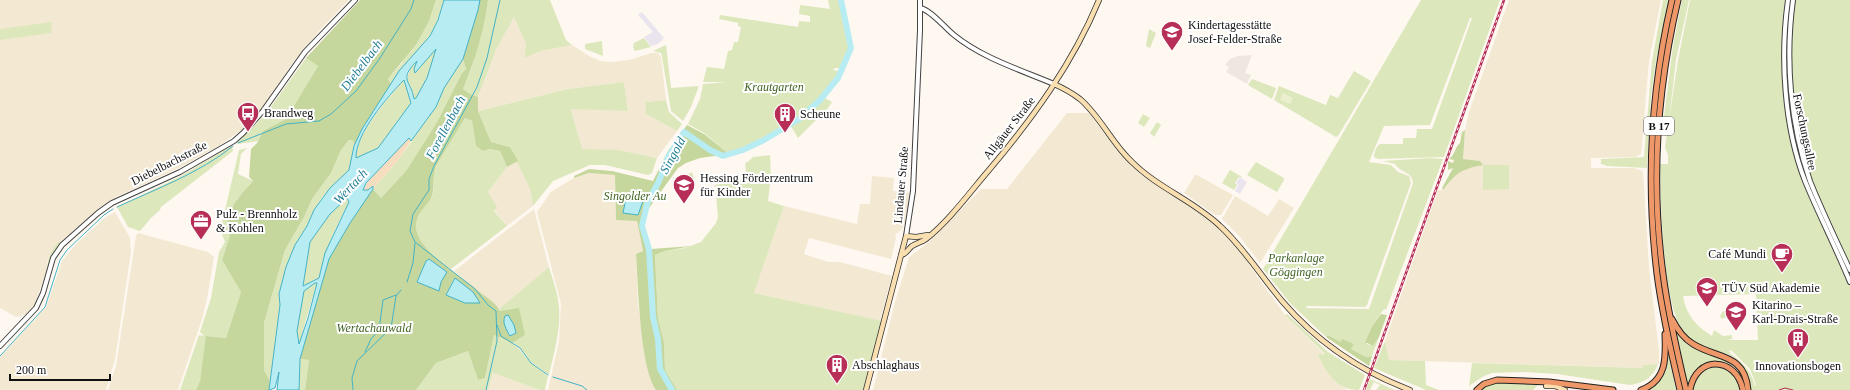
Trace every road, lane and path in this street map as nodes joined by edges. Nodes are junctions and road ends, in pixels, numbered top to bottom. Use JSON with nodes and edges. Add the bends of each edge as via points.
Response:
{"nodes":[{"id":1,"x":355,"y":0,"type":"edge"},
{"id":2,"x":920,"y":0,"type":"edge"},
{"id":3,"x":1099,"y":0,"type":"edge"},
{"id":4,"x":1672,"y":0,"type":"edge"},
{"id":5,"x":1678,"y":0,"type":"edge"},
{"id":6,"x":1788,"y":0,"type":"edge"},
{"id":7,"x":1793,"y":0,"type":"edge"},
{"id":8,"x":920,"y":8,"type":"junction"},
{"id":9,"x":920,"y":13,"type":"junction"},
{"id":10,"x":931,"y":14,"type":"junction"},
{"id":11,"x":1786,"y":15,"type":"junction"},
{"id":12,"x":1791,"y":16,"type":"junction"},
{"id":13,"x":1054,"y":84,"type":"junction"},
{"id":14,"x":930,"y":235,"type":"junction"},
{"id":15,"x":906,"y":236,"type":"junction"},
{"id":16,"x":901,"y":255,"type":"junction"},
{"id":17,"x":1850,"y":270,"type":"edge"},
{"id":18,"x":1850,"y":282,"type":"edge"},
{"id":19,"x":1669,"y":313,"type":"junction"},
{"id":20,"x":1665,"y":321,"type":"junction"},
{"id":21,"x":0,"y":346,"type":"edge"},
{"id":22,"x":1568,"y":384,"type":"junction"},
{"id":23,"x":1546,"y":386,"type":"joint"},
{"id":24,"x":866,"y":390,"type":"edge"},
{"id":25,"x":1410,"y":390,"type":"edge"},
{"id":26,"x":1477,"y":390,"type":"edge"},
{"id":27,"x":1565,"y":390,"type":"edge"},
{"id":28,"x":1613,"y":390,"type":"edge"},
{"id":29,"x":1641,"y":390,"type":"edge"},
{"id":30,"x":1680,"y":390,"type":"edge"},
{"id":31,"x":1686,"y":390,"type":"edge"},
{"id":32,"x":1690,"y":390,"type":"edge"},
{"id":33,"x":1743,"y":390,"type":"edge"},
{"id":34,"x":1748,"y":390,"type":"edge"}],
"edges":[{"from":1,"to":21,"type":"street","name":"Diebelbachstraße","via":[[305,52],[263,112],[234,141],[180,172],[112,203],[98,212],[62,245],[54,258],[36,308]]},
{"from":2,"to":8,"type":"street","name":"Lindauer Straße"},
{"from":3,"to":13,"type":"main road","name":"Allgäuer Straße","via":[[1080,40]]},
{"from":4,"to":20,"type":"highway","number":"B 17","via":[[1656,89],[1652,144],[1653,233]]},
{"from":5,"to":19,"type":"highway","number":"B 17","via":[[1662,89],[1658,145],[1659,226]]},
{"from":6,"to":11,"type":"street","name":"Forschungsallee"},
{"from":7,"to":12,"type":"street","name":"Forschungsallee"},
{"from":8,"to":9,"type":"street","name":"Lindauer Straße"},
{"from":8,"to":10,"type":"street"},
{"from":9,"to":10,"type":"street"},
{"from":9,"to":15,"type":"street","name":"Lindauer Straße","via":[[913,191]]},
{"from":10,"to":13,"type":"street","via":[[968,45]]},
{"from":11,"to":12,"type":"street"},
{"from":11,"to":18,"type":"street","name":"Forschungsallee","via":[[1785,76],[1796,149],[1818,214]]},
{"from":12,"to":17,"type":"street","name":"Forschungsallee","via":[[1790,75],[1800,148],[1820,207]]},
{"from":13,"to":14,"type":"main road","name":"Allgäuer Straße","via":[[997,160]]},
{"from":13,"to":25,"type":"main road","via":[[1084,103],[1116,145],[1142,172],[1219,225],[1284,303],[1314,333],[1351,362],[1382,379]]},
{"from":14,"to":15,"type":"main road"},
{"from":14,"to":16,"type":"main road","name":"Allgäuer Straße"},
{"from":15,"to":16,"type":"main road","name":"Lindauer Straße"},
{"from":16,"to":24,"type":"main road","name":"Lindauer Straße"},
{"from":19,"to":31,"type":"highway","number":"B 17"},
{"from":19,"to":34,"type":"highway","via":[[1677,328],[1690,342],[1735,362],[1745,376]]},
{"from":20,"to":29,"type":"highway","via":[[1666,357],[1663,368],[1653,384]]},
{"from":20,"to":30,"type":"highway","number":"B 17"},
{"from":22,"to":23,"type":"highway"},
{"from":22,"to":26,"type":"highway","via":[[1497,380],[1484,384]]},
{"from":22,"to":28,"type":"highway"},
{"from":23,"to":27,"type":"main road"},
{"from":32,"to":33,"type":"highway","via":[[1692,379],[1697,372],[1714,364],[1731,369]]}]}
